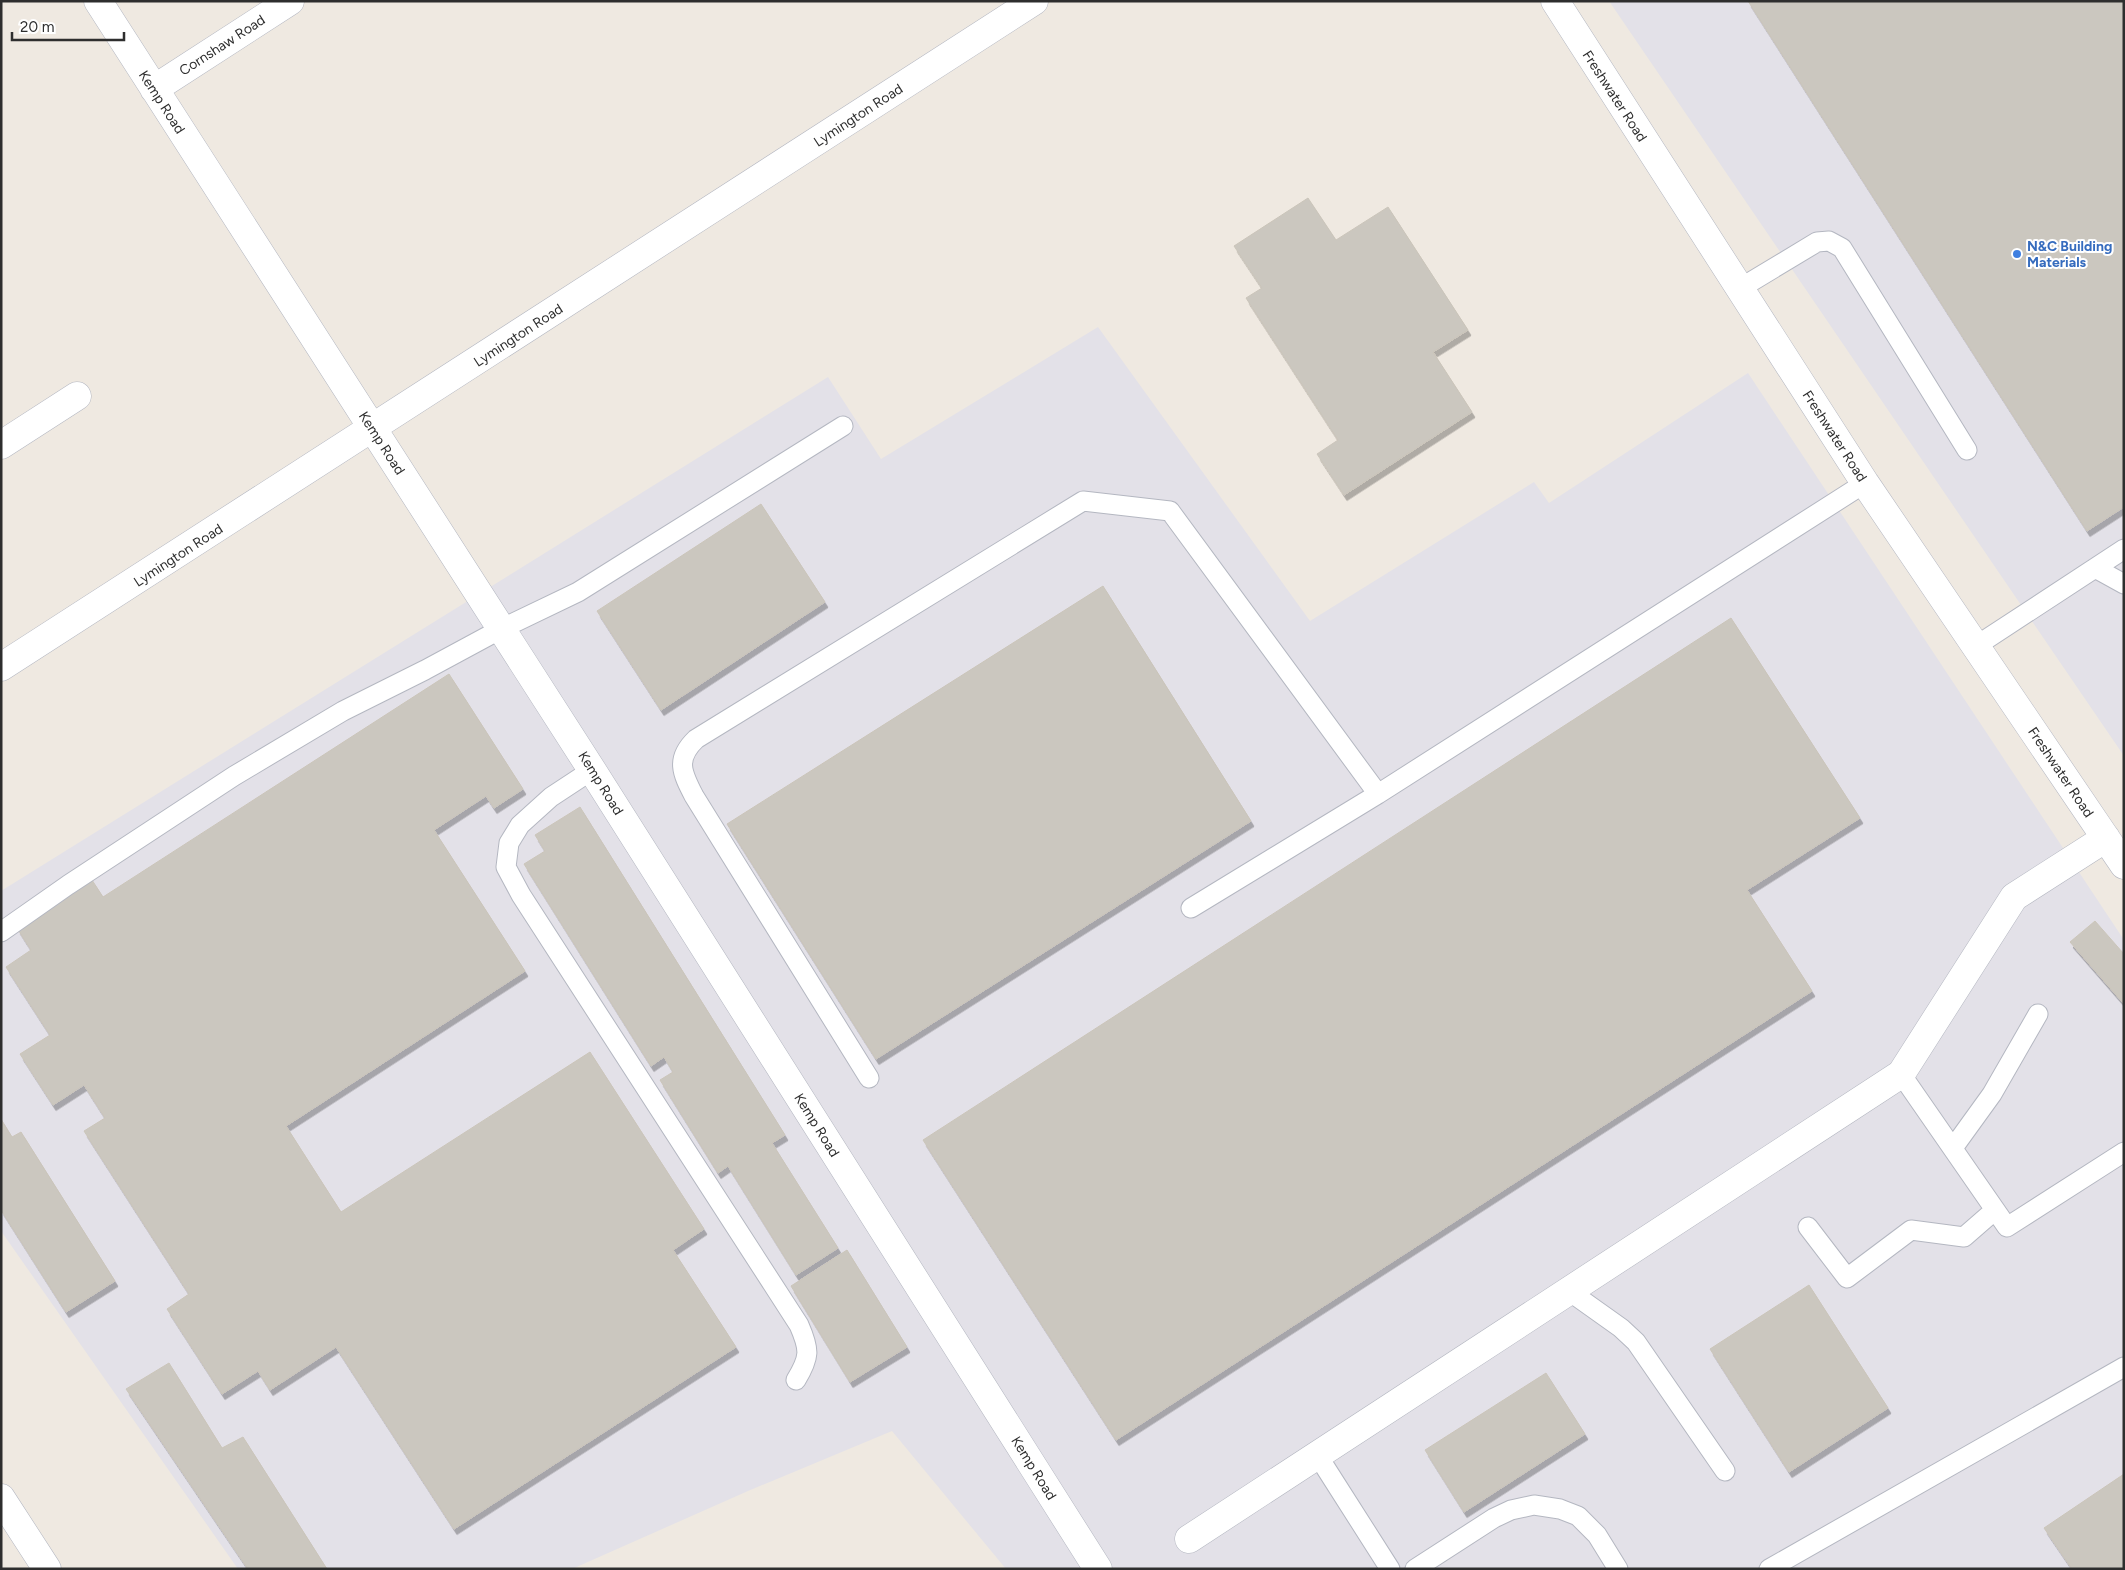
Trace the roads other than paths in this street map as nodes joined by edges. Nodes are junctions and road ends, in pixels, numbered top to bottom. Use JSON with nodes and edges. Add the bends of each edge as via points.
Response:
{"nodes":[{"id":1,"x":98,"y":1,"type":"edge"},
{"id":2,"x":290,"y":1,"type":"edge"},
{"id":3,"x":1034,"y":1,"type":"edge"},
{"id":4,"x":1555,"y":1,"type":"edge"},
{"id":5,"x":154,"y":89,"type":"junction"},
{"id":6,"x":1740,"y":289,"type":"junction"},
{"id":7,"x":77,"y":396,"type":"dead end"},
{"id":8,"x":843,"y":426,"type":"dead end"},
{"id":9,"x":373,"y":429,"type":"junction"},
{"id":10,"x":1,"y":445,"type":"edge"},
{"id":11,"x":1967,"y":450,"type":"dead end"},
{"id":12,"x":1865,"y":483,"type":"junction"},
{"id":13,"x":2124,"y":549,"type":"edge"},
{"id":14,"x":2095,"y":568,"type":"junction"},
{"id":15,"x":2124,"y":584,"type":"edge"},
{"id":16,"x":502,"y":629,"type":"junction"},
{"id":17,"x":1976,"y":646,"type":"junction"},
{"id":18,"x":1,"y":668,"type":"edge"},
{"id":19,"x":592,"y":770,"type":"junction"},
{"id":20,"x":1378,"y":794,"type":"junction"},
{"id":21,"x":2106,"y":838,"type":"junction"},
{"id":22,"x":2124,"y":865,"type":"edge"},
{"id":23,"x":1191,"y":908,"type":"dead end"},
{"id":24,"x":1,"y":932,"type":"edge"},
{"id":25,"x":2038,"y":1014,"type":"dead end"},
{"id":26,"x":1901,"y":1074,"type":"junction"},
{"id":27,"x":869,"y":1078,"type":"dead end"},
{"id":28,"x":1953,"y":1148,"type":"junction"},
{"id":29,"x":2124,"y":1152,"type":"edge"},
{"id":30,"x":1995,"y":1210,"type":"junction"},
{"id":31,"x":1808,"y":1227,"type":"dead end"},
{"id":32,"x":1569,"y":1291,"type":"junction"},
{"id":33,"x":2124,"y":1367,"type":"edge"},
{"id":34,"x":796,"y":1380,"type":"dead end"},
{"id":35,"x":1318,"y":1456,"type":"junction"},
{"id":36,"x":1726,"y":1471,"type":"dead end"},
{"id":37,"x":1,"y":1498,"type":"edge"},
{"id":38,"x":1189,"y":1539,"type":"dead end"},
{"id":39,"x":48,"y":1569,"type":"edge"},
{"id":40,"x":1098,"y":1569,"type":"edge"},
{"id":41,"x":1390,"y":1569,"type":"edge"},
{"id":42,"x":1415,"y":1569,"type":"edge"},
{"id":43,"x":1618,"y":1569,"type":"edge"},
{"id":44,"x":1769,"y":1569,"type":"edge"}],
"edges":[{"from":1,"to":5,"type":"street","name":"Kemp Road"},
{"from":2,"to":5,"type":"street","name":"Cornshaw Road"},
{"from":3,"to":9,"type":"street","name":"Lymington Road"},
{"from":4,"to":6,"type":"street","name":"Freshwater Road"},
{"from":5,"to":9,"type":"street","name":"Kemp Road"},
{"from":6,"to":11,"type":"lane","via":[[1817,242],[1829,241],[1842,248]]},
{"from":6,"to":12,"type":"street","name":"Freshwater Road"},
{"from":7,"to":10,"type":"street"},
{"from":8,"to":16,"type":"lane","via":[[578,592]]},
{"from":9,"to":16,"type":"street","name":"Kemp Road"},
{"from":9,"to":18,"type":"street","name":"Lymington Road"},
{"from":12,"to":17,"type":"street","name":"Freshwater Road"},
{"from":12,"to":20,"type":"lane"},
{"from":13,"to":14,"type":"lane"},
{"from":14,"to":15,"type":"lane"},
{"from":14,"to":17,"type":"lane"},
{"from":16,"to":19,"type":"street","name":"Kemp Road"},
{"from":16,"to":24,"type":"lane","via":[[342,711],[234,776]]},
{"from":17,"to":21,"type":"street","name":"Freshwater Road"},
{"from":19,"to":34,"type":"lane","via":[[551,797],[520,825],[509,843],[506,867],[799,1325],[807,1351],[806,1364]]},
{"from":19,"to":40,"type":"street","name":"Kemp Road"},
{"from":20,"to":23,"type":"lane"},
{"from":20,"to":27,"type":"lane","via":[[1170,511],[1083,501],[696,739],[685,749],[682,763],[684,778],[694,796]]},
{"from":21,"to":22,"type":"street","name":"Freshwater Road"},
{"from":21,"to":26,"type":"street","via":[[2014,897]]},
{"from":25,"to":28,"type":"lane","via":[[1992,1094]]},
{"from":26,"to":28,"type":"lane"},
{"from":26,"to":32,"type":"street"},
{"from":28,"to":30,"type":"lane"},
{"from":29,"to":30,"type":"lane","via":[[2007,1227]]},
{"from":30,"to":31,"type":"lane","via":[[1964,1237],[1911,1230],[1848,1278]]},
{"from":32,"to":35,"type":"street"},
{"from":32,"to":36,"type":"lane","via":[[1636,1342]]},
{"from":33,"to":44,"type":"lane"},
{"from":35,"to":38,"type":"street"},
{"from":35,"to":41,"type":"lane"},
{"from":37,"to":39,"type":"street"},
{"from":42,"to":43,"type":"lane","via":[[1494,1518],[1534,1505],[1578,1516],[1597,1536]]}]}
